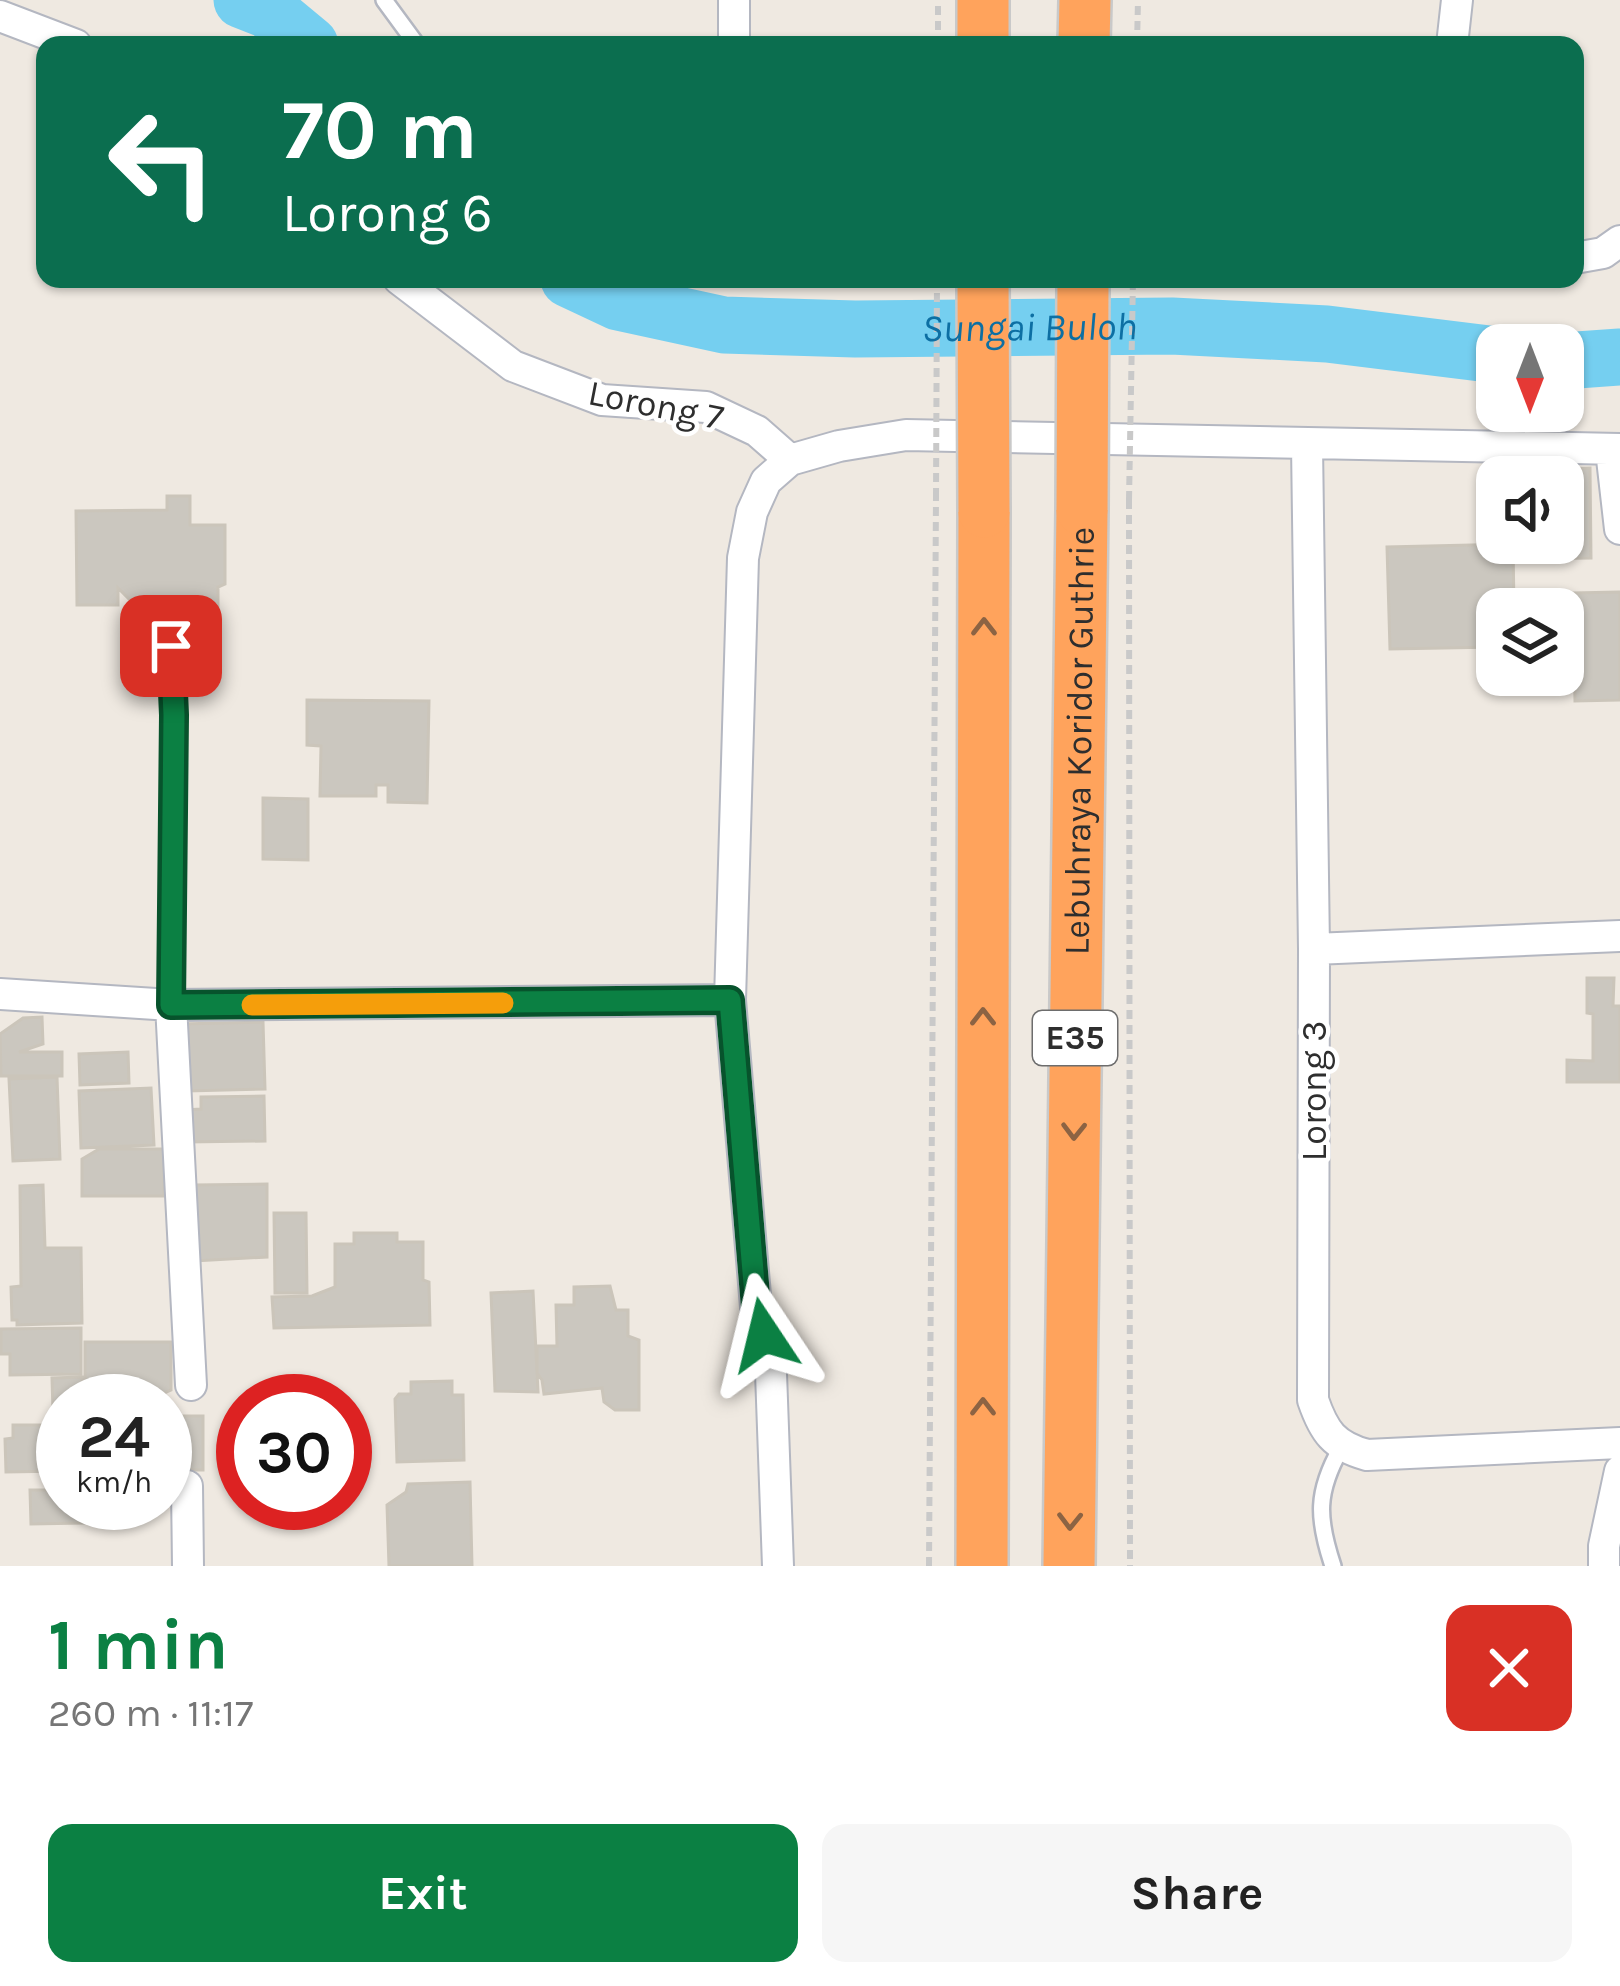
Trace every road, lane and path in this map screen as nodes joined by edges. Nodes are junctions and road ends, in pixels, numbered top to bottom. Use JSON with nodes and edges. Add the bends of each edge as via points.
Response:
{"nodes":[{"id":1,"x":384,"y":0,"type":"edge"},
{"id":2,"x":734,"y":0,"type":"edge"},
{"id":3,"x":938,"y":0,"type":"edge"},
{"id":4,"x":983,"y":0,"type":"edge"},
{"id":5,"x":1085,"y":0,"type":"edge"},
{"id":6,"x":1138,"y":0,"type":"edge"},
{"id":7,"x":1457,"y":0,"type":"edge"},
{"id":8,"x":0,"y":16,"type":"edge"},
{"id":9,"x":52,"y":36,"type":"edge"},
{"id":10,"x":410,"y":36,"type":"edge"},
{"id":11,"x":734,"y":36,"type":"edge"},
{"id":12,"x":938,"y":36,"type":"edge"},
{"id":13,"x":983,"y":36,"type":"edge"},
{"id":14,"x":1084,"y":36,"type":"edge"},
{"id":15,"x":1137,"y":36,"type":"edge"},
{"id":16,"x":1453,"y":36,"type":"edge"},
{"id":17,"x":1620,"y":241,"type":"edge"},
{"id":18,"x":1584,"y":256,"type":"edge"},
{"id":19,"x":411,"y":288,"type":"edge"},
{"id":20,"x":937,"y":288,"type":"edge"},
{"id":21,"x":983,"y":288,"type":"edge"},
{"id":22,"x":1084,"y":288,"type":"edge"},
{"id":23,"x":1132,"y":288,"type":"edge"},
{"id":24,"x":1307,"y":445,"type":"junction"},
{"id":25,"x":1616,"y":450,"type":"edge"},
{"id":26,"x":790,"y":460,"type":"junction"},
{"id":27,"x":1105,"y":505,"type":"junction"},
{"id":28,"x":1620,"y":529,"type":"edge"},
{"id":29,"x":171,"y":646,"type":"dead end"},
{"id":30,"x":1620,"y":936,"type":"edge"},
{"id":31,"x":1315,"y":949,"type":"junction"},
{"id":32,"x":0,"y":994,"type":"edge"},
{"id":33,"x":730,"y":1000,"type":"junction"},
{"id":34,"x":171,"y":1005,"type":"junction"},
{"id":35,"x":190,"y":1374,"type":"edge"},
{"id":36,"x":1620,"y":1443,"type":"edge"},
{"id":37,"x":1341,"y":1448,"type":"junction"},
{"id":38,"x":1620,"y":1472,"type":"edge"},
{"id":39,"x":188,"y":1530,"type":"edge"},
{"id":40,"x":188,"y":1566,"type":"edge"},
{"id":41,"x":778,"y":1566,"type":"edge"},
{"id":42,"x":929,"y":1566,"type":"edge"},
{"id":43,"x":982,"y":1566,"type":"edge"},
{"id":44,"x":1069,"y":1566,"type":"edge"},
{"id":45,"x":1130,"y":1566,"type":"edge"},
{"id":46,"x":1333,"y":1566,"type":"edge"},
{"id":47,"x":1604,"y":1566,"type":"edge"}],
"edges":[{"from":1,"to":10,"type":"lane"},
{"from":2,"to":11,"type":"street"},
{"from":3,"to":12,"type":"path"},
{"from":4,"to":13,"type":"highway"},
{"from":5,"to":14,"type":"highway"},
{"from":6,"to":15,"type":"path"},
{"from":7,"to":16,"type":"street"},
{"from":8,"to":9,"type":"street"},
{"from":17,"to":18,"type":"street"},
{"from":19,"to":26,"type":"street","name":"Lorong 7","via":[[513,366],[602,400],[706,407],[757,431]]},
{"from":20,"to":42,"type":"path","bridge":true},
{"from":43,"to":21,"type":"highway","number":"E35","one_way":true,"bridge":true},
{"from":22,"to":27,"type":"highway","name":"Lebuhraya Koridor Guthrie","number":"E35","bridge":true},
{"from":23,"to":27,"type":"path","bridge":true},
{"from":24,"to":25,"type":"street"},
{"from":24,"to":26,"type":"street","via":[[906,435]]},
{"from":24,"to":31,"type":"street","name":"Lorong 3"},
{"from":25,"to":28,"type":"street"},
{"from":26,"to":33,"type":"street","via":[[766,481],[743,558]]},
{"from":27,"to":44,"type":"highway","name":"Lebuhraya Koridor Guthrie","number":"E35","one_way":true},
{"from":27,"to":45,"type":"path"},
{"from":29,"to":34,"type":"lane"},
{"from":30,"to":31,"type":"street"},
{"from":31,"to":37,"type":"street","name":"Lorong 3","via":[[1313,1400]]},
{"from":32,"to":34,"type":"street"},
{"from":33,"to":34,"type":"street"},
{"from":33,"to":41,"type":"street","via":[[756,1307],[771,1372]]},
{"from":34,"to":35,"type":"street"},
{"from":36,"to":37,"type":"street","via":[[1395,1456]]},
{"from":37,"to":46,"type":"lane","via":[[1323,1480],[1320,1513]]},
{"from":38,"to":47,"type":"street"},
{"from":39,"to":40,"type":"street"}]}
